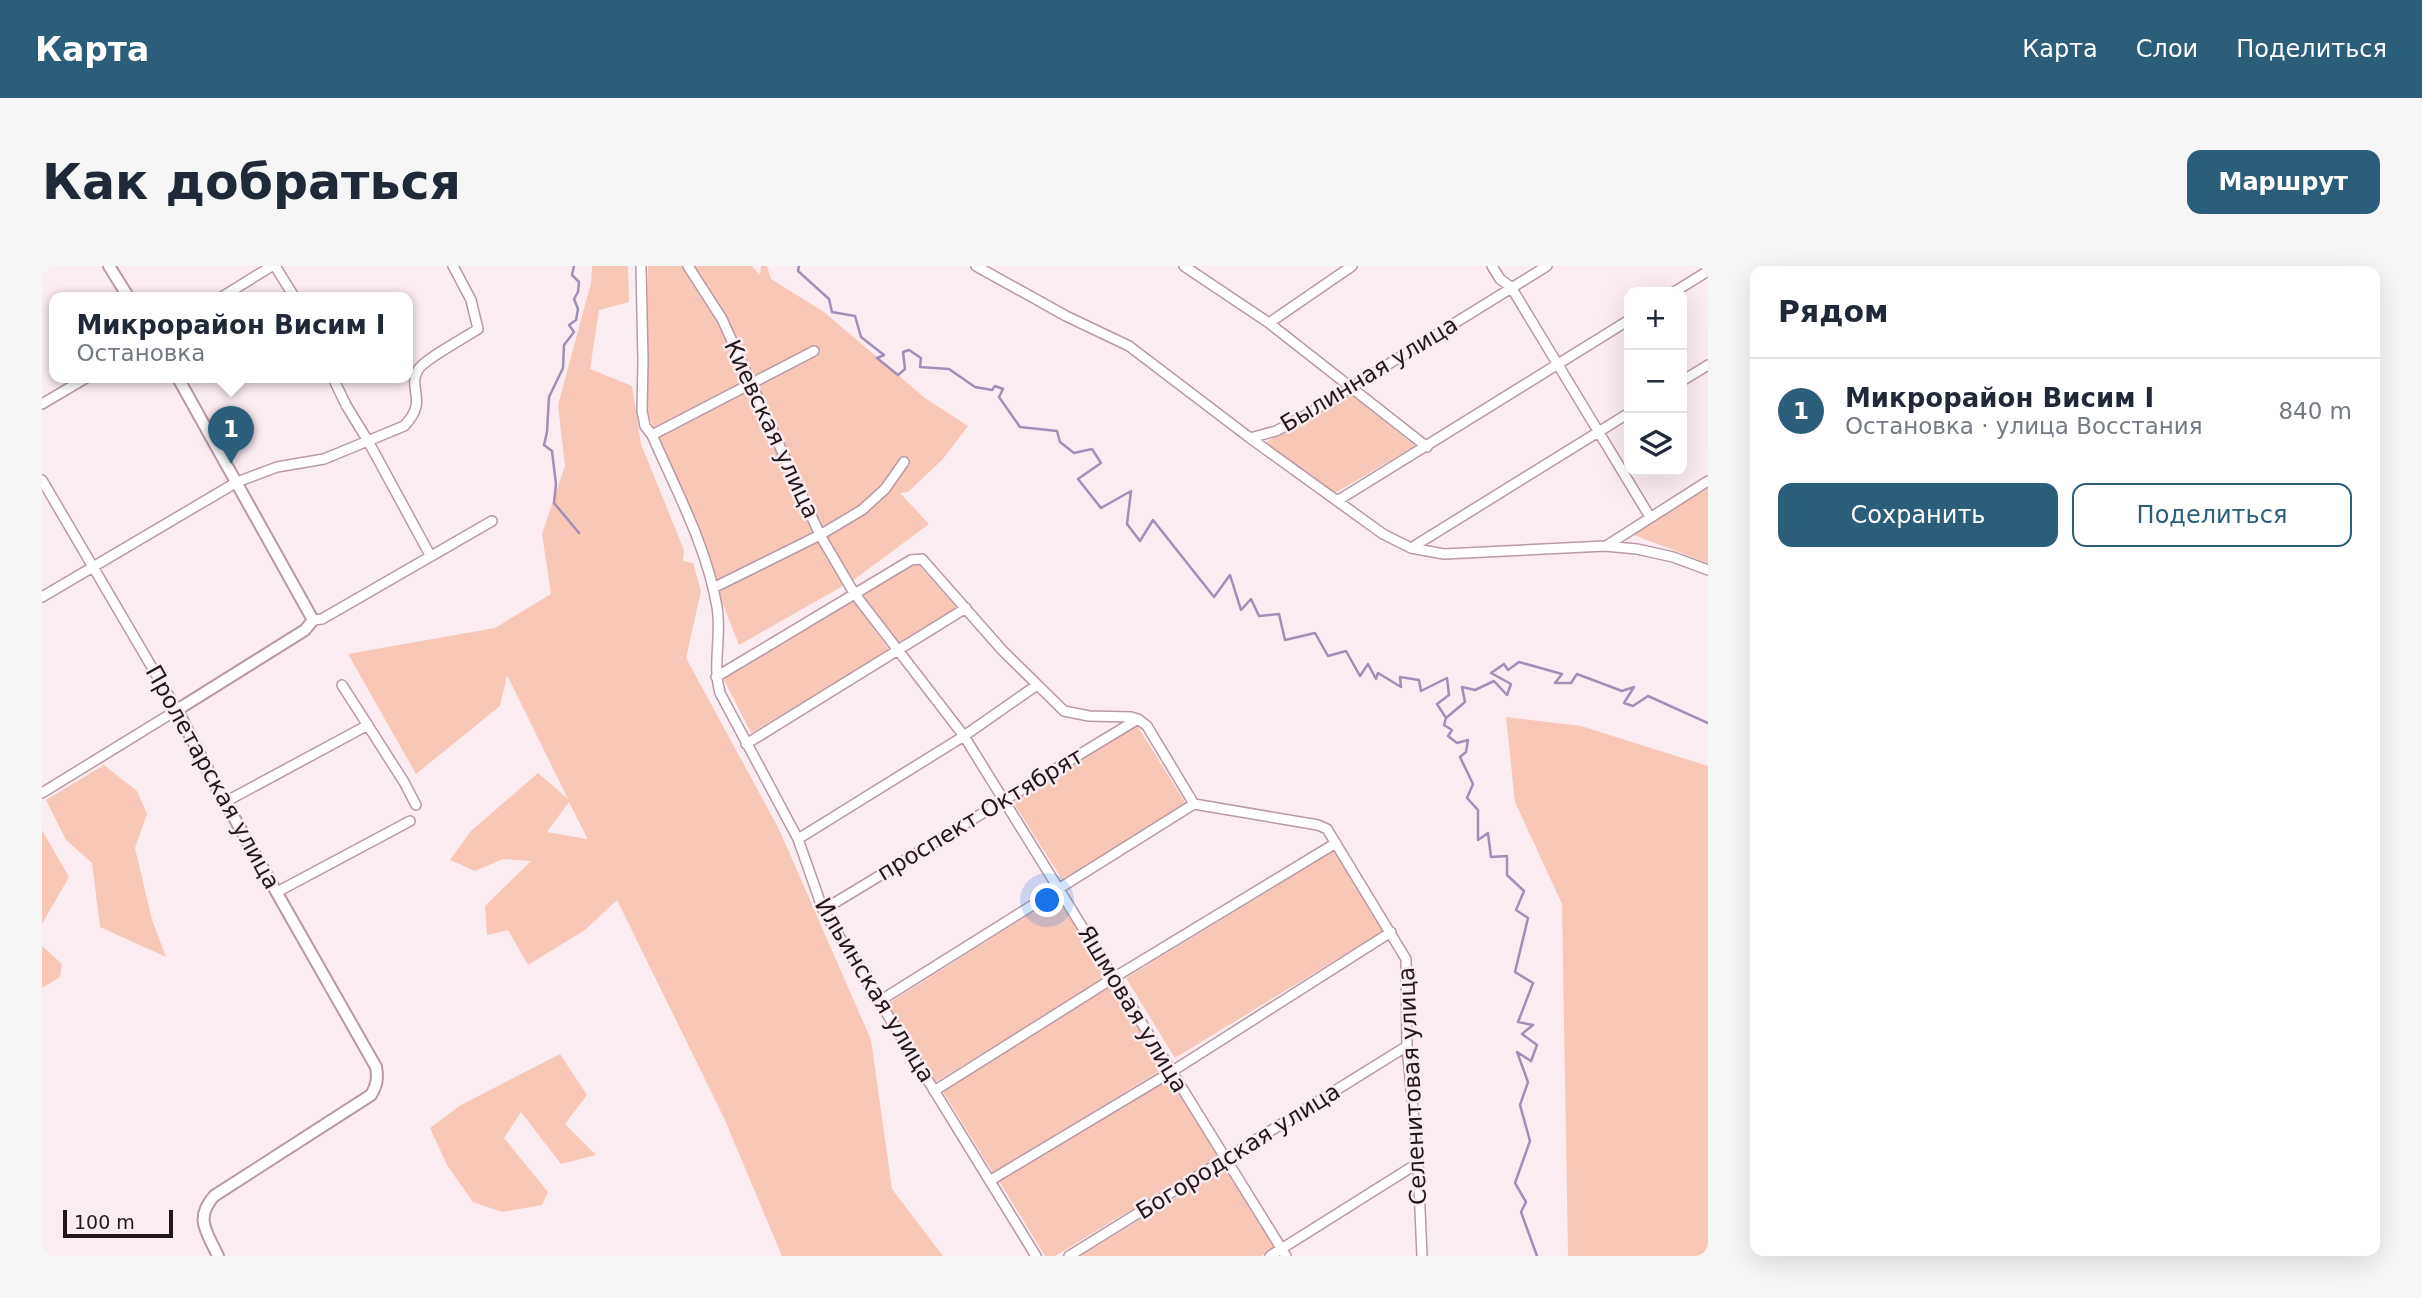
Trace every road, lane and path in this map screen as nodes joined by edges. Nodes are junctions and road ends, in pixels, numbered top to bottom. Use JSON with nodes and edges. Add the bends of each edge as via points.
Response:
{"nodes":[{"id":1,"x":108,"y":266,"type":"edge"},
{"id":2,"x":274,"y":266,"type":"edge"},
{"id":3,"x":453,"y":266,"type":"edge"},
{"id":4,"x":640,"y":266,"type":"edge"},
{"id":5,"x":688,"y":266,"type":"edge"},
{"id":6,"x":976,"y":266,"type":"edge"},
{"id":7,"x":1184,"y":266,"type":"edge"},
{"id":8,"x":1352,"y":266,"type":"edge"},
{"id":9,"x":1492,"y":266,"type":"edge"},
{"id":10,"x":1548,"y":266,"type":"edge"},
{"id":11,"x":1708,"y":271,"type":"edge"},
{"id":12,"x":1511,"y":287,"type":"junction"},
{"id":13,"x":1682,"y":287,"type":"edge"},
{"id":14,"x":125,"y":292,"type":"edge"},
{"id":15,"x":230,"y":292,"type":"edge"},
{"id":16,"x":291,"y":292,"type":"edge"},
{"id":17,"x":1269,"y":323,"type":"junction"},
{"id":18,"x":1624,"y":323,"type":"edge"},
{"id":19,"x":814,"y":351,"type":"dead end"},
{"id":20,"x":1557,"y":364,"type":"junction"},
{"id":21,"x":1708,"y":365,"type":"edge"},
{"id":22,"x":1687,"y":378,"type":"edge"},
{"id":23,"x":78,"y":383,"type":"edge"},
{"id":24,"x":181,"y":383,"type":"edge"},
{"id":25,"x":335,"y":383,"type":"edge"},
{"id":26,"x":752,"y":385,"type":"junction"},
{"id":27,"x":1351,"y":387,"type":"junction"},
{"id":28,"x":42,"y":404,"type":"edge"},
{"id":29,"x":1624,"y":416,"type":"edge"},
{"id":30,"x":1598,"y":432,"type":"junction"},
{"id":31,"x":652,"y":435,"type":"junction"},
{"id":32,"x":1250,"y":438,"type":"junction"},
{"id":33,"x":368,"y":441,"type":"junction"},
{"id":34,"x":1426,"y":447,"type":"junction"},
{"id":35,"x":904,"y":462,"type":"dead end"},
{"id":36,"x":42,"y":480,"type":"edge"},
{"id":37,"x":1708,"y":481,"type":"edge"},
{"id":38,"x":237,"y":482,"type":"junction"},
{"id":39,"x":1337,"y":501,"type":"junction"},
{"id":40,"x":1650,"y":517,"type":"junction"},
{"id":41,"x":492,"y":521,"type":"dead end"},
{"id":42,"x":820,"y":535,"type":"junction"},
{"id":43,"x":1605,"y":546,"type":"junction"},
{"id":44,"x":1411,"y":548,"type":"junction"},
{"id":45,"x":430,"y":555,"type":"junction"},
{"id":46,"x":92,"y":566,"type":"junction"},
{"id":47,"x":1708,"y":570,"type":"edge"},
{"id":48,"x":713,"y":589,"type":"junction"},
{"id":49,"x":854,"y":593,"type":"junction"},
{"id":50,"x":42,"y":597,"type":"edge"},
{"id":51,"x":966,"y":608,"type":"junction"},
{"id":52,"x":313,"y":620,"type":"junction"},
{"id":53,"x":898,"y":651,"type":"junction"},
{"id":54,"x":716,"y":677,"type":"junction"},
{"id":55,"x":342,"y":685,"type":"dead end"},
{"id":56,"x":1037,"y":685,"type":"junction"},
{"id":57,"x":177,"y":709,"type":"junction"},
{"id":58,"x":1138,"y":719,"type":"junction"},
{"id":59,"x":368,"y":725,"type":"junction"},
{"id":60,"x":964,"y":736,"type":"junction"},
{"id":61,"x":746,"y":744,"type":"junction"},
{"id":62,"x":42,"y":793,"type":"edge"},
{"id":63,"x":1005,"y":800,"type":"junction"},
{"id":64,"x":225,"y":802,"type":"junction"},
{"id":65,"x":1194,"y":804,"type":"junction"},
{"id":66,"x":416,"y":805,"type":"dead end"},
{"id":67,"x":410,"y":821,"type":"dead end"},
{"id":68,"x":798,"y":839,"type":"junction"},
{"id":69,"x":1336,"y":843,"type":"junction"},
{"id":70,"x":1060,"y":889,"type":"junction"},
{"id":71,"x":276,"y":892,"type":"junction"},
{"id":72,"x":823,"y":910,"type":"junction"},
{"id":73,"x":1391,"y":932,"type":"junction"},
{"id":74,"x":1115,"y":977,"type":"junction"},
{"id":75,"x":878,"y":1002,"type":"junction"},
{"id":76,"x":1407,"y":1046,"type":"junction"},
{"id":77,"x":1171,"y":1072,"type":"junction"},
{"id":78,"x":934,"y":1091,"type":"junction"},
{"id":79,"x":1226,"y":1159,"type":"junction"},
{"id":80,"x":1418,"y":1163,"type":"junction"},
{"id":81,"x":991,"y":1180,"type":"junction"},
{"id":82,"x":1284,"y":1252,"type":"edge"},
{"id":83,"x":218,"y":1256,"type":"edge"},
{"id":84,"x":1036,"y":1256,"type":"edge"},
{"id":85,"x":1069,"y":1256,"type":"edge"},
{"id":86,"x":1270,"y":1256,"type":"edge"},
{"id":87,"x":1422,"y":1256,"type":"edge"}],
"edges":[{"from":1,"to":14,"type":"street"},
{"from":2,"to":15,"type":"street"},
{"from":2,"to":16,"type":"street"},
{"from":3,"to":33,"type":"street","via":[[471,300],[478,329],[419,366],[413,417],[404,426]]},
{"from":4,"to":31,"type":"street","via":[[642,411]]},
{"from":5,"to":26,"type":"street","name":"Киевская улица","via":[[722,319]]},
{"from":6,"to":32,"type":"street","name":"Былинная улица","via":[[1129,346]]},
{"from":7,"to":17,"type":"street"},
{"from":8,"to":17,"type":"street"},
{"from":9,"to":12,"type":"street"},
{"from":10,"to":12,"type":"street","name":"Былинная улица"},
{"from":11,"to":13,"type":"street"},
{"from":12,"to":20,"type":"street"},
{"from":12,"to":27,"type":"street","name":"Былинная улица"},
{"from":17,"to":27,"type":"street"},
{"from":18,"to":20,"type":"street"},
{"from":19,"to":26,"type":"street"},
{"from":20,"to":30,"type":"street"},
{"from":20,"to":34,"type":"street"},
{"from":21,"to":22,"type":"street"},
{"from":23,"to":28,"type":"street"},
{"from":24,"to":38,"type":"street"},
{"from":25,"to":33,"type":"street"},
{"from":26,"to":31,"type":"street"},
{"from":26,"to":42,"type":"street","name":"Киевская улица"},
{"from":27,"to":32,"type":"street","name":"Былинная улица","via":[[1276,431]]},
{"from":27,"to":34,"type":"street"},
{"from":29,"to":30,"type":"street"},
{"from":30,"to":40,"type":"street"},
{"from":30,"to":44,"type":"street"},
{"from":31,"to":48,"type":"street"},
{"from":32,"to":39,"type":"street"},
{"from":33,"to":38,"type":"street","via":[[324,459],[277,467]]},
{"from":33,"to":45,"type":"street"},
{"from":34,"to":39,"type":"street"},
{"from":35,"to":42,"type":"street","via":[[862,510]]},
{"from":36,"to":46,"type":"street","name":"Пролетарская улица"},
{"from":37,"to":40,"type":"street"},
{"from":38,"to":46,"type":"street"},
{"from":38,"to":52,"type":"street"},
{"from":39,"to":44,"type":"street"},
{"from":40,"to":43,"type":"street"},
{"from":41,"to":45,"type":"street"},
{"from":42,"to":48,"type":"street"},
{"from":42,"to":49,"type":"street","name":"Киевская улица"},
{"from":43,"to":44,"type":"street","via":[[1444,554]]},
{"from":43,"to":47,"type":"street","via":[[1673,557]]},
{"from":45,"to":52,"type":"street"},
{"from":46,"to":50,"type":"street"},
{"from":46,"to":57,"type":"street","name":"Пролетарская улица"},
{"from":48,"to":54,"type":"street","via":[[718,610]]},
{"from":49,"to":51,"type":"street","via":[[911,560],[922,559]]},
{"from":49,"to":53,"type":"street","name":"Яшмовая улица"},
{"from":49,"to":54,"type":"street"},
{"from":51,"to":53,"type":"street"},
{"from":51,"to":56,"type":"street"},
{"from":52,"to":57,"type":"street","via":[[305,630]]},
{"from":53,"to":60,"type":"street","name":"Яшмовая улица"},
{"from":53,"to":61,"type":"street"},
{"from":54,"to":61,"type":"street","name":"Ильинская улица"},
{"from":55,"to":59,"type":"street"},
{"from":56,"to":58,"type":"street","via":[[1063,711]]},
{"from":56,"to":60,"type":"street"},
{"from":57,"to":62,"type":"street"},
{"from":57,"to":64,"type":"street","name":"Пролетарская улица"},
{"from":58,"to":63,"type":"street","name":"проспект Октябрят"},
{"from":58,"to":65,"type":"street","via":[[1147,726]]},
{"from":59,"to":64,"type":"street"},
{"from":59,"to":66,"type":"street"},
{"from":60,"to":63,"type":"street","name":"Яшмовая улица"},
{"from":60,"to":68,"type":"street"},
{"from":61,"to":68,"type":"street","name":"Ильинская улица"},
{"from":63,"to":70,"type":"street","name":"Яшмовая улица"},
{"from":63,"to":72,"type":"street","name":"проспект Октябрят"},
{"from":64,"to":71,"type":"street","name":"Пролетарская улица"},
{"from":65,"to":69,"type":"street","name":"Селенитовая улица","via":[[1318,825],[1327,829]]},
{"from":65,"to":70,"type":"street"},
{"from":67,"to":71,"type":"street"},
{"from":68,"to":72,"type":"street","name":"Ильинская улица"},
{"from":69,"to":73,"type":"street","name":"Селенитовая улица"},
{"from":69,"to":74,"type":"street"},
{"from":70,"to":74,"type":"street","name":"Яшмовая улица"},
{"from":70,"to":75,"type":"street"},
{"from":71,"to":83,"type":"street","name":"Пролетарская улица","via":[[378,1077],[371,1095],[214,1196],[202,1221]]},
{"from":72,"to":75,"type":"street","name":"Ильинская улица"},
{"from":73,"to":76,"type":"street","name":"Селенитовая улица","via":[[1406,958]]},
{"from":73,"to":77,"type":"street"},
{"from":74,"to":77,"type":"street","name":"Яшмовая улица"},
{"from":74,"to":78,"type":"street"},
{"from":75,"to":78,"type":"street","name":"Ильинская улица"},
{"from":76,"to":79,"type":"street","name":"Богородская улица"},
{"from":76,"to":80,"type":"street","name":"Селенитовая улица"},
{"from":77,"to":79,"type":"street","name":"Яшмовая улица"},
{"from":77,"to":81,"type":"street"},
{"from":78,"to":81,"type":"street","name":"Ильинская улица"},
{"from":79,"to":82,"type":"street","name":"Яшмовая улица"},
{"from":79,"to":85,"type":"street","name":"Богородская улица"},
{"from":80,"to":82,"type":"street"},
{"from":80,"to":87,"type":"street","name":"Селенитовая улица"},
{"from":81,"to":84,"type":"street","name":"Ильинская улица"},
{"from":82,"to":86,"type":"street"}]}
